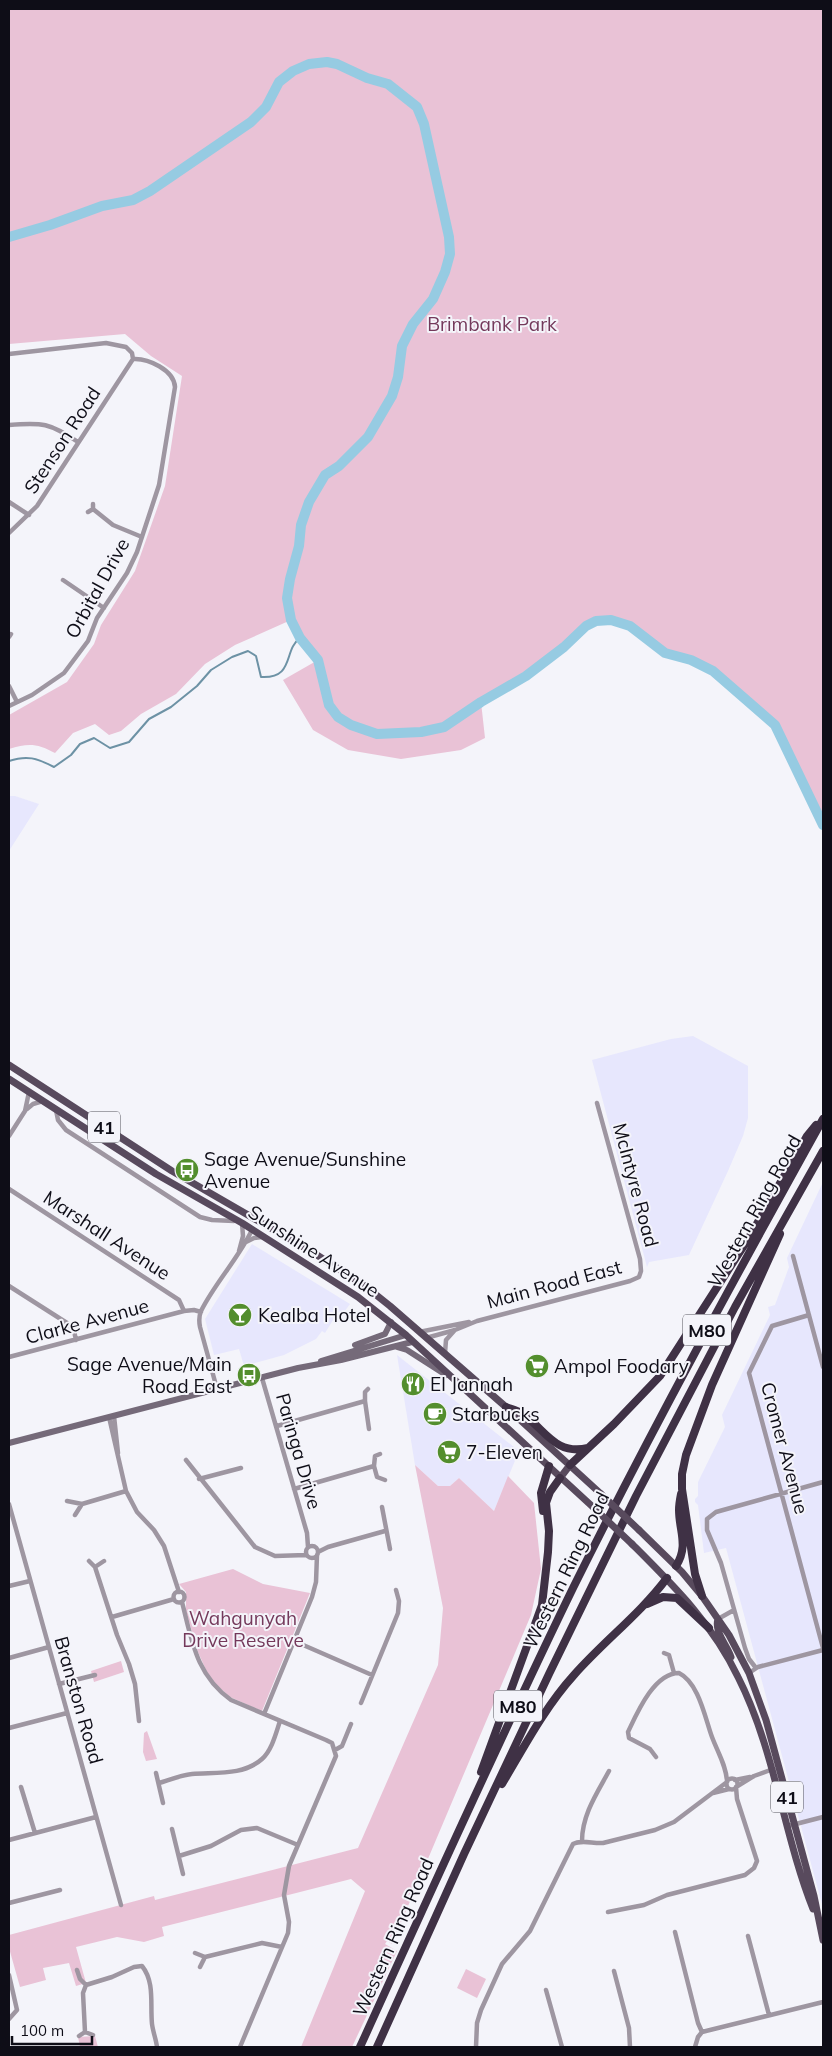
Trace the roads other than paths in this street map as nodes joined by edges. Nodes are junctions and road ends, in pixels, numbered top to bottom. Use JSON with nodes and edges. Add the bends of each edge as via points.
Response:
{"nodes":[{"id":1,"x":9,"y":354,"type":"edge"},
{"id":2,"x":133,"y":359,"type":"junction"},
{"id":3,"x":9,"y":425,"type":"edge"},
{"id":4,"x":78,"y":442,"type":"junction"},
{"id":5,"x":9,"y":502,"type":"edge"},
{"id":6,"x":92,"y":508,"type":"dead end"},
{"id":7,"x":28,"y":515,"type":"junction"},
{"id":8,"x":9,"y":533,"type":"edge"},
{"id":9,"x":142,"y":537,"type":"junction"},
{"id":10,"x":63,"y":580,"type":"dead end"},
{"id":11,"x":104,"y":608,"type":"junction"},
{"id":12,"x":9,"y":686,"type":"edge"},
{"id":13,"x":17,"y":702,"type":"junction"},
{"id":14,"x":9,"y":706,"type":"edge"},
{"id":15,"x":9,"y":1065,"type":"edge"},
{"id":16,"x":9,"y":1078,"type":"edge"},
{"id":17,"x":13,"y":1084,"type":"edge"},
{"id":18,"x":37,"y":1084,"type":"junction"},
{"id":19,"x":29,"y":1092,"type":"junction"},
{"id":20,"x":43,"y":1101,"type":"junction"},
{"id":21,"x":596,"y":1102,"type":"dead end"},
{"id":22,"x":56,"y":1110,"type":"junction"},
{"id":23,"x":25,"y":1111,"type":"junction"},
{"id":24,"x":823,"y":1117,"type":"edge"},
{"id":25,"x":85,"y":1128,"type":"junction"},
{"id":26,"x":9,"y":1136,"type":"edge"},
{"id":27,"x":823,"y":1151,"type":"edge"},
{"id":28,"x":9,"y":1189,"type":"edge"},
{"id":29,"x":211,"y":1194,"type":"junction"},
{"id":30,"x":789,"y":1211,"type":"junction"},
{"id":31,"x":767,"y":1213,"type":"junction"},
{"id":32,"x":240,"y":1222,"type":"junction"},
{"id":33,"x":252,"y":1230,"type":"junction"},
{"id":34,"x":264,"y":1237,"type":"junction"},
{"id":35,"x":246,"y":1242,"type":"junction"},
{"id":36,"x":238,"y":1254,"type":"junction"},
{"id":37,"x":793,"y":1256,"type":"dead end"},
{"id":38,"x":639,"y":1276,"type":"joint"},
{"id":39,"x":9,"y":1286,"type":"edge"},
{"id":40,"x":184,"y":1312,"type":"junction"},
{"id":41,"x":201,"y":1312,"type":"junction"},
{"id":42,"x":809,"y":1315,"type":"junction"},
{"id":43,"x":477,"y":1321,"type":"junction"},
{"id":44,"x":391,"y":1322,"type":"junction"},
{"id":45,"x":454,"y":1330,"type":"junction"},
{"id":46,"x":419,"y":1332,"type":"junction"},
{"id":47,"x":406,"y":1336,"type":"junction"},
{"id":48,"x":426,"y":1338,"type":"junction"},
{"id":49,"x":76,"y":1340,"type":"junction"},
{"id":50,"x":412,"y":1342,"type":"junction"},
{"id":51,"x":395,"y":1346,"type":"junction"},
{"id":52,"x":339,"y":1354,"type":"junction"},
{"id":53,"x":444,"y":1354,"type":"junction"},
{"id":54,"x":9,"y":1357,"type":"edge"},
{"id":55,"x":823,"y":1367,"type":"edge"},
{"id":56,"x":298,"y":1368,"type":"junction"},
{"id":57,"x":448,"y":1375,"type":"junction"},
{"id":58,"x":262,"y":1378,"type":"junction"},
{"id":59,"x":217,"y":1389,"type":"junction"},
{"id":60,"x":368,"y":1389,"type":"dead end"},
{"id":61,"x":365,"y":1401,"type":"junction"},
{"id":62,"x":506,"y":1407,"type":"junction"},
{"id":63,"x":112,"y":1416,"type":"junction"},
{"id":64,"x":276,"y":1426,"type":"junction"},
{"id":65,"x":369,"y":1429,"type":"dead end"},
{"id":66,"x":9,"y":1443,"type":"edge"},
{"id":67,"x":588,"y":1448,"type":"junction"},
{"id":68,"x":380,"y":1454,"type":"dead end"},
{"id":69,"x":186,"y":1460,"type":"dead end"},
{"id":70,"x":374,"y":1466,"type":"junction"},
{"id":71,"x":548,"y":1466,"type":"junction"},
{"id":72,"x":570,"y":1466,"type":"junction"},
{"id":73,"x":241,"y":1468,"type":"dead end"},
{"id":74,"x":560,"y":1478,"type":"junction"},
{"id":75,"x":199,"y":1479,"type":"junction"},
{"id":76,"x":385,"y":1480,"type":"dead end"},
{"id":77,"x":823,"y":1482,"type":"edge"},
{"id":78,"x":294,"y":1489,"type":"junction"},
{"id":79,"x":682,"y":1489,"type":"junction"},
{"id":80,"x":126,"y":1492,"type":"junction"},
{"id":81,"x":781,"y":1494,"type":"junction"},
{"id":82,"x":67,"y":1501,"type":"dead end"},
{"id":83,"x":9,"y":1504,"type":"edge"},
{"id":84,"x":82,"y":1504,"type":"junction"},
{"id":85,"x":382,"y":1507,"type":"dead end"},
{"id":86,"x":10,"y":1516,"type":"edge"},
{"id":87,"x":75,"y":1516,"type":"dead end"},
{"id":88,"x":385,"y":1531,"type":"junction"},
{"id":89,"x":390,"y":1550,"type":"dead end"},
{"id":90,"x":312,"y":1551,"type":"junction"},
{"id":91,"x":548,"y":1552,"type":"junction"},
{"id":92,"x":104,"y":1561,"type":"dead end"},
{"id":93,"x":89,"y":1562,"type":"dead end"},
{"id":94,"x":676,"y":1566,"type":"junction"},
{"id":95,"x":95,"y":1567,"type":"junction"},
{"id":96,"x":667,"y":1578,"type":"junction"},
{"id":97,"x":30,"y":1581,"type":"junction"},
{"id":98,"x":9,"y":1586,"type":"edge"},
{"id":99,"x":396,"y":1590,"type":"dead end"},
{"id":100,"x":179,"y":1592,"type":"junction"},
{"id":101,"x":702,"y":1596,"type":"junction"},
{"id":102,"x":174,"y":1599,"type":"junction"},
{"id":103,"x":182,"y":1602,"type":"junction"},
{"id":104,"x":644,"y":1605,"type":"junction"},
{"id":105,"x":734,"y":1610,"type":"junction"},
{"id":106,"x":112,"y":1617,"type":"junction"},
{"id":107,"x":718,"y":1619,"type":"junction"},
{"id":108,"x":709,"y":1628,"type":"junction"},
{"id":109,"x":294,"y":1641,"type":"junction"},
{"id":110,"x":49,"y":1647,"type":"junction"},
{"id":111,"x":823,"y":1649,"type":"edge"},
{"id":112,"x":664,"y":1653,"type":"dead end"},
{"id":113,"x":9,"y":1658,"type":"edge"},
{"id":114,"x":733,"y":1667,"type":"junction"},
{"id":115,"x":756,"y":1668,"type":"junction"},
{"id":116,"x":674,"y":1673,"type":"junction"},
{"id":117,"x":749,"y":1674,"type":"junction"},
{"id":118,"x":95,"y":1675,"type":"dead end"},
{"id":119,"x":372,"y":1675,"type":"junction"},
{"id":120,"x":739,"y":1678,"type":"junction"},
{"id":121,"x":59,"y":1684,"type":"junction"},
{"id":122,"x":360,"y":1703,"type":"dead end"},
{"id":123,"x":67,"y":1713,"type":"junction"},
{"id":124,"x":264,"y":1714,"type":"junction"},
{"id":125,"x":139,"y":1721,"type":"dead end"},
{"id":126,"x":280,"y":1721,"type":"junction"},
{"id":127,"x":351,"y":1724,"type":"dead end"},
{"id":128,"x":9,"y":1728,"type":"edge"},
{"id":129,"x":335,"y":1750,"type":"junction"},
{"id":130,"x":656,"y":1757,"type":"dead end"},
{"id":131,"x":776,"y":1768,"type":"junction"},
{"id":132,"x":609,"y":1771,"type":"dead end"},
{"id":133,"x":727,"y":1772,"type":"junction"},
{"id":134,"x":156,"y":1773,"type":"dead end"},
{"id":135,"x":754,"y":1776,"type":"junction"},
{"id":136,"x":734,"y":1780,"type":"junction"},
{"id":137,"x":727,"y":1782,"type":"junction"},
{"id":138,"x":159,"y":1783,"type":"junction"},
{"id":139,"x":21,"y":1787,"type":"dead end"},
{"id":140,"x":736,"y":1787,"type":"junction"},
{"id":141,"x":729,"y":1789,"type":"junction"},
{"id":142,"x":710,"y":1794,"type":"junction"},
{"id":143,"x":737,"y":1799,"type":"junction"},
{"id":144,"x":163,"y":1803,"type":"dead end"},
{"id":145,"x":96,"y":1817,"type":"junction"},
{"id":146,"x":823,"y":1817,"type":"edge"},
{"id":147,"x":462,"y":1824,"type":"junction"},
{"id":148,"x":792,"y":1825,"type":"junction"},
{"id":149,"x":172,"y":1829,"type":"dead end"},
{"id":150,"x":35,"y":1833,"type":"junction"},
{"id":151,"x":9,"y":1840,"type":"edge"},
{"id":152,"x":582,"y":1841,"type":"junction"},
{"id":153,"x":298,"y":1845,"type":"junction"},
{"id":154,"x":464,"y":1854,"type":"junction"},
{"id":155,"x":179,"y":1856,"type":"junction"},
{"id":156,"x":183,"y":1874,"type":"dead end"},
{"id":157,"x":60,"y":1890,"type":"dead end"},
{"id":158,"x":9,"y":1903,"type":"edge"},
{"id":159,"x":121,"y":1905,"type":"dead end"},
{"id":160,"x":608,"y":1912,"type":"dead end"},
{"id":161,"x":675,"y":1932,"type":"dead end"},
{"id":162,"x":748,"y":1936,"type":"dead end"},
{"id":163,"x":823,"y":1940,"type":"edge"},
{"id":164,"x":282,"y":1947,"type":"junction"},
{"id":165,"x":195,"y":1953,"type":"dead end"},
{"id":166,"x":204,"y":1957,"type":"junction"},
{"id":167,"x":200,"y":1967,"type":"dead end"},
{"id":168,"x":77,"y":1970,"type":"dead end"},
{"id":169,"x":614,"y":1971,"type":"dead end"},
{"id":170,"x":9,"y":1975,"type":"edge"},
{"id":171,"x":86,"y":1985,"type":"junction"},
{"id":172,"x":546,"y":1990,"type":"dead end"},
{"id":173,"x":823,"y":2002,"type":"edge"},
{"id":174,"x":769,"y":2015,"type":"junction"},
{"id":175,"x":9,"y":2019,"type":"edge"},
{"id":176,"x":85,"y":2032,"type":"junction"},
{"id":177,"x":702,"y":2032,"type":"junction"},
{"id":178,"x":93,"y":2035,"type":"dead end"},
{"id":179,"x":79,"y":2036,"type":"dead end"},
{"id":180,"x":157,"y":2047,"type":"edge"},
{"id":181,"x":240,"y":2047,"type":"edge"},
{"id":182,"x":360,"y":2047,"type":"edge"},
{"id":183,"x":377,"y":2047,"type":"edge"},
{"id":184,"x":476,"y":2047,"type":"edge"},
{"id":185,"x":562,"y":2047,"type":"edge"},
{"id":186,"x":630,"y":2047,"type":"edge"},
{"id":187,"x":696,"y":2047,"type":"edge"}],
"edges":[{"from":1,"to":2,"type":"street","via":[[106,343],[126,347]]},
{"from":2,"to":4,"type":"street","name":"Stenson Road"},
{"from":2,"to":9,"type":"street","name":"Orbital Drive","via":[[148,360],[170,375],[175,386],[160,485]]},
{"from":3,"to":4,"type":"street","via":[[46,424]]},
{"from":4,"to":7,"type":"street","name":"Stenson Road"},
{"from":5,"to":7,"type":"street"},
{"from":6,"to":9,"type":"street","via":[[113,525]]},
{"from":7,"to":8,"type":"street","name":"Stenson Road"},
{"from":9,"to":11,"type":"street","name":"Orbital Drive","via":[[127,573]]},
{"from":10,"to":11,"type":"street"},
{"from":11,"to":13,"type":"street","name":"Orbital Drive","via":[[88,641],[64,673]]},
{"from":12,"to":13,"type":"street"},
{"from":13,"to":14,"type":"street","name":"Orbital Drive"},
{"from":15,"to":18,"type":"main road","name":"Sunshine Avenue","number":"41"},
{"from":16,"to":17,"type":"main road","name":"Sunshine Avenue","number":"41"},
{"from":17,"to":19,"type":"main road","name":"Sunshine Avenue","number":"41"},
{"from":18,"to":25,"type":"main road","via":[[81,1118]]},
{"from":18,"to":29,"type":"main road","name":"Sunshine Avenue","number":"41"},
{"from":19,"to":20,"type":"main road","name":"Sunshine Avenue","number":"41"},
{"from":19,"to":23,"type":"street"},
{"from":20,"to":22,"type":"main road","name":"Sunshine Avenue","number":"41"},
{"from":20,"to":23,"type":"street"},
{"from":21,"to":38,"type":"street","name":"McIntyre Road","via":[[640,1259]]},
{"from":22,"to":25,"type":"main road","name":"Sunshine Avenue","number":"41"},
{"from":22,"to":32,"type":"street","via":[[58,1120],[66,1130],[200,1217]]},
{"from":23,"to":26,"type":"street"},
{"from":24,"to":31,"type":"highway","name":"Western Ring Road","number":"M80"},
{"from":25,"to":32,"type":"main road","name":"Sunshine Avenue","number":"41","via":[[156,1174]]},
{"from":27,"to":30,"type":"highway","name":"Western Ring Road","number":"M80"},
{"from":28,"to":40,"type":"street","name":"Marshall Avenue","via":[[179,1300]]},
{"from":29,"to":33,"type":"main road","via":[[250,1220]]},
{"from":29,"to":46,"type":"main road","name":"Sunshine Avenue","number":"41","via":[[331,1263],[375,1294]]},
{"from":30,"to":79,"type":"highway","via":[[698,1421],[686,1455]]},
{"from":30,"to":154,"type":"highway","name":"Western Ring Road","number":"M80","via":[[636,1496]]},
{"from":31,"to":67,"type":"highway","via":[[660,1376]]},
{"from":31,"to":147,"type":"highway","name":"Western Ring Road","number":"M80","via":[[573,1588]]},
{"from":32,"to":33,"type":"main road","name":"Sunshine Avenue","number":"41"},
{"from":32,"to":36,"type":"street","via":[[243,1236]]},
{"from":33,"to":34,"type":"main road","name":"Sunshine Avenue","number":"41"},
{"from":33,"to":35,"type":"street"},
{"from":34,"to":35,"type":"street"},
{"from":34,"to":44,"type":"main road","name":"Sunshine Avenue","number":"41","via":[[346,1288]]},
{"from":35,"to":36,"type":"street"},
{"from":36,"to":41,"type":"street"},
{"from":37,"to":42,"type":"street"},
{"from":38,"to":43,"type":"street","name":"Main Road East","via":[[627,1282]]},
{"from":39,"to":49,"type":"street","via":[[67,1323]]},
{"from":40,"to":41,"type":"street","name":"Clarke Avenue"},
{"from":40,"to":49,"type":"street","name":"Clarke Avenue"},
{"from":41,"to":59,"type":"street","via":[[200,1327]]},
{"from":42,"to":55,"type":"street"},
{"from":42,"to":81,"type":"street","name":"Cromer Avenue","via":[[772,1326],[750,1370],[750,1381]]},
{"from":43,"to":45,"type":"street","name":"Main Road East"},
{"from":43,"to":46,"type":"street","name":"Main Road East"},
{"from":44,"to":47,"type":"main road","name":"Sunshine Avenue","number":"41"},
{"from":44,"to":52,"type":"main road","via":[[385,1334]]},
{"from":45,"to":48,"type":"street","name":"Main Road East"},
{"from":45,"to":53,"type":"street","via":[[446,1340]]},
{"from":46,"to":47,"type":"main road","name":"Main Road East"},
{"from":46,"to":48,"type":"main road","name":"Sunshine Avenue","number":"41"},
{"from":47,"to":50,"type":"main road","name":"Sunshine Avenue","number":"41"},
{"from":47,"to":52,"type":"main road","name":"Main Road East"},
{"from":48,"to":50,"type":"main road","name":"Main Road East"},
{"from":48,"to":53,"type":"main road","name":"Sunshine Avenue","number":"41"},
{"from":49,"to":54,"type":"street","name":"Clarke Avenue"},
{"from":50,"to":51,"type":"main road","name":"Main Road East"},
{"from":50,"to":57,"type":"main road","name":"Sunshine Avenue","number":"41"},
{"from":51,"to":56,"type":"main road","name":"Main Road East"},
{"from":51,"to":57,"type":"main road"},
{"from":52,"to":56,"type":"main road","name":"Main Road East"},
{"from":53,"to":62,"type":"main road","name":"Sunshine Avenue","number":"41"},
{"from":56,"to":58,"type":"main road","name":"Main Road East"},
{"from":57,"to":71,"type":"main road","name":"Sunshine Avenue","number":"41"},
{"from":58,"to":59,"type":"main road","name":"Main Road East"},
{"from":58,"to":64,"type":"street","name":"Paringa Drive"},
{"from":59,"to":63,"type":"main road","name":"Main Road East"},
{"from":60,"to":61,"type":"street","via":[[364,1392]]},
{"from":61,"to":64,"type":"street"},
{"from":61,"to":65,"type":"street"},
{"from":62,"to":67,"type":"highway","via":[[521,1412],[559,1445],[572,1449]]},
{"from":62,"to":72,"type":"main road","name":"Sunshine Avenue","number":"41"},
{"from":63,"to":66,"type":"main road","name":"Main Road East"},
{"from":63,"to":80,"type":"street"},
{"from":64,"to":78,"type":"street","name":"Paringa Drive"},
{"from":67,"to":72,"type":"highway"},
{"from":68,"to":70,"type":"street","via":[[375,1456]]},
{"from":69,"to":75,"type":"street"},
{"from":70,"to":76,"type":"street","via":[[377,1477]]},
{"from":70,"to":78,"type":"street"},
{"from":71,"to":74,"type":"main road","name":"Sunshine Avenue","number":"41"},
{"from":71,"to":91,"type":"highway","via":[[541,1493]]},
{"from":72,"to":74,"type":"main road"},
{"from":72,"to":94,"type":"main road","name":"Sunshine Avenue","number":"41","bridge":true},
{"from":73,"to":75,"type":"street"},
{"from":74,"to":91,"type":"highway","via":[[546,1503]]},
{"from":74,"to":96,"type":"main road","name":"Sunshine Avenue","number":"41","bridge":true},
{"from":75,"to":90,"type":"street","via":[[256,1547],[275,1556],[296,1556]]},
{"from":77,"to":81,"type":"street"},
{"from":78,"to":90,"type":"street","name":"Paringa Drive"},
{"from":79,"to":94,"type":"highway","via":[[679,1508],[683,1548]]},
{"from":79,"to":101,"type":"highway","via":[[695,1574]]},
{"from":80,"to":84,"type":"street"},
{"from":80,"to":100,"type":"street","via":[[137,1512],[164,1546]]},
{"from":81,"to":105,"type":"street","via":[[716,1512],[707,1519],[707,1530],[719,1556]]},
{"from":81,"to":111,"type":"street","name":"Cromer Avenue"},
{"from":82,"to":84,"type":"street"},
{"from":83,"to":86,"type":"street","name":"Branston Road"},
{"from":84,"to":87,"type":"street"},
{"from":85,"to":88,"type":"street"},
{"from":86,"to":97,"type":"street","name":"Branston Road"},
{"from":88,"to":89,"type":"street"},
{"from":88,"to":90,"type":"street"},
{"from":90,"to":109,"type":"street","name":"Paringa Drive","via":[[316,1568],[314,1592]]},
{"from":91,"to":147,"type":"highway","via":[[546,1585],[539,1614]]},
{"from":92,"to":95,"type":"street"},
{"from":93,"to":95,"type":"street"},
{"from":94,"to":96,"type":"main road"},
{"from":94,"to":101,"type":"main road","name":"Sunshine Avenue","number":"41"},
{"from":95,"to":106,"type":"street"},
{"from":96,"to":104,"type":"highway"},
{"from":96,"to":108,"type":"main road","name":"Sunshine Avenue","number":"41"},
{"from":97,"to":98,"type":"street"},
{"from":97,"to":110,"type":"street","name":"Branston Road"},
{"from":99,"to":119,"type":"street","via":[[398,1612]]},
{"from":100,"to":102,"type":"street"},
{"from":100,"to":103,"type":"street","via":[[184,1595]]},
{"from":101,"to":107,"type":"main road","name":"Sunshine Avenue","number":"41"},
{"from":102,"to":103,"type":"street"},
{"from":102,"to":106,"type":"street"},
{"from":103,"to":124,"type":"street","via":[[198,1660],[210,1681],[231,1700]]},
{"from":104,"to":108,"type":"highway","via":[[659,1598],[673,1597]]},
{"from":104,"to":154,"type":"highway","via":[[574,1675],[556,1699],[499,1788]]},
{"from":105,"to":107,"type":"street"},
{"from":105,"to":115,"type":"street","via":[[749,1659]]},
{"from":106,"to":125,"type":"street","via":[[134,1684]]},
{"from":107,"to":114,"type":"main road","via":[[717,1626],[728,1646]]},
{"from":107,"to":117,"type":"main road","number":"41"},
{"from":108,"to":114,"type":"main road","name":"Sunshine Avenue","number":"41"},
{"from":109,"to":119,"type":"street"},
{"from":109,"to":124,"type":"street","name":"Paringa Drive"},
{"from":110,"to":113,"type":"street"},
{"from":110,"to":121,"type":"street","name":"Branston Road"},
{"from":111,"to":115,"type":"street"},
{"from":112,"to":116,"type":"street","via":[[671,1658]]},
{"from":114,"to":120,"type":"main road","number":"41"},
{"from":115,"to":117,"type":"street"},
{"from":116,"to":130,"type":"street","via":[[667,1675],[647,1696],[628,1732],[628,1736],[650,1749]]},
{"from":116,"to":133,"type":"street","via":[[686,1678],[699,1698]]},
{"from":117,"to":120,"type":"main road"},
{"from":117,"to":131,"type":"main road","number":"41","via":[[766,1720]]},
{"from":118,"to":121,"type":"street"},
{"from":119,"to":122,"type":"street"},
{"from":120,"to":131,"type":"main road","number":"41"},
{"from":121,"to":123,"type":"street","name":"Branston Road"},
{"from":123,"to":128,"type":"street"},
{"from":123,"to":145,"type":"street","name":"Branston Road"},
{"from":124,"to":126,"type":"street"},
{"from":126,"to":129,"type":"street","via":[[326,1740]]},
{"from":126,"to":138,"type":"street","via":[[270,1749],[254,1764],[220,1774],[191,1774]]},
{"from":127,"to":129,"type":"street","via":[[342,1746]]},
{"from":129,"to":153,"type":"street","via":[[336,1756]]},
{"from":131,"to":135,"type":"street"},
{"from":131,"to":148,"type":"main road","number":"41"},
{"from":132,"to":152,"type":"street","via":[[585,1817]]},
{"from":133,"to":136,"type":"street"},
{"from":133,"to":137,"type":"street"},
{"from":134,"to":138,"type":"street"},
{"from":135,"to":136,"type":"street"},
{"from":135,"to":140,"type":"street"},
{"from":136,"to":137,"type":"street"},
{"from":136,"to":140,"type":"street"},
{"from":137,"to":141,"type":"street"},
{"from":137,"to":142,"type":"street"},
{"from":138,"to":144,"type":"street"},
{"from":139,"to":150,"type":"street"},
{"from":140,"to":141,"type":"street"},
{"from":140,"to":143,"type":"street"},
{"from":141,"to":142,"type":"street"},
{"from":141,"to":143,"type":"street"},
{"from":142,"to":152,"type":"street","via":[[679,1819],[661,1828],[603,1843]]},
{"from":143,"to":160,"type":"street","via":[[757,1861],[750,1872]]},
{"from":145,"to":150,"type":"street"},
{"from":145,"to":159,"type":"street","name":"Branston Road"},
{"from":146,"to":148,"type":"street"},
{"from":147,"to":182,"type":"highway","name":"Western Ring Road","number":"M80"},
{"from":148,"to":163,"type":"main road","number":"41","via":[[809,1898]]},
{"from":149,"to":155,"type":"street"},
{"from":150,"to":151,"type":"street"},
{"from":152,"to":184,"type":"street","via":[[573,1844],[530,1931],[502,1964],[481,2010]]},
{"from":153,"to":155,"type":"street","via":[[256,1828],[241,1830],[211,1846]]},
{"from":153,"to":164,"type":"street","via":[[285,1882],[289,1922]]},
{"from":154,"to":183,"type":"highway","name":"Western Ring Road","number":"M80"},
{"from":155,"to":156,"type":"street"},
{"from":157,"to":158,"type":"street"},
{"from":161,"to":177,"type":"street"},
{"from":162,"to":174,"type":"street"},
{"from":164,"to":166,"type":"street","via":[[262,1943]]},
{"from":164,"to":181,"type":"street"},
{"from":165,"to":166,"type":"street"},
{"from":166,"to":167,"type":"street"},
{"from":168,"to":171,"type":"street"},
{"from":169,"to":186,"type":"street","via":[[629,2028]]},
{"from":170,"to":175,"type":"street","via":[[17,2010]]},
{"from":171,"to":176,"type":"street","via":[[82,1993]]},
{"from":171,"to":180,"type":"street","via":[[142,1966],[150,1989]]},
{"from":172,"to":185,"type":"street"},
{"from":173,"to":174,"type":"street"},
{"from":174,"to":177,"type":"street"},
{"from":176,"to":178,"type":"street"},
{"from":176,"to":179,"type":"street"},
{"from":177,"to":187,"type":"street"}]}
